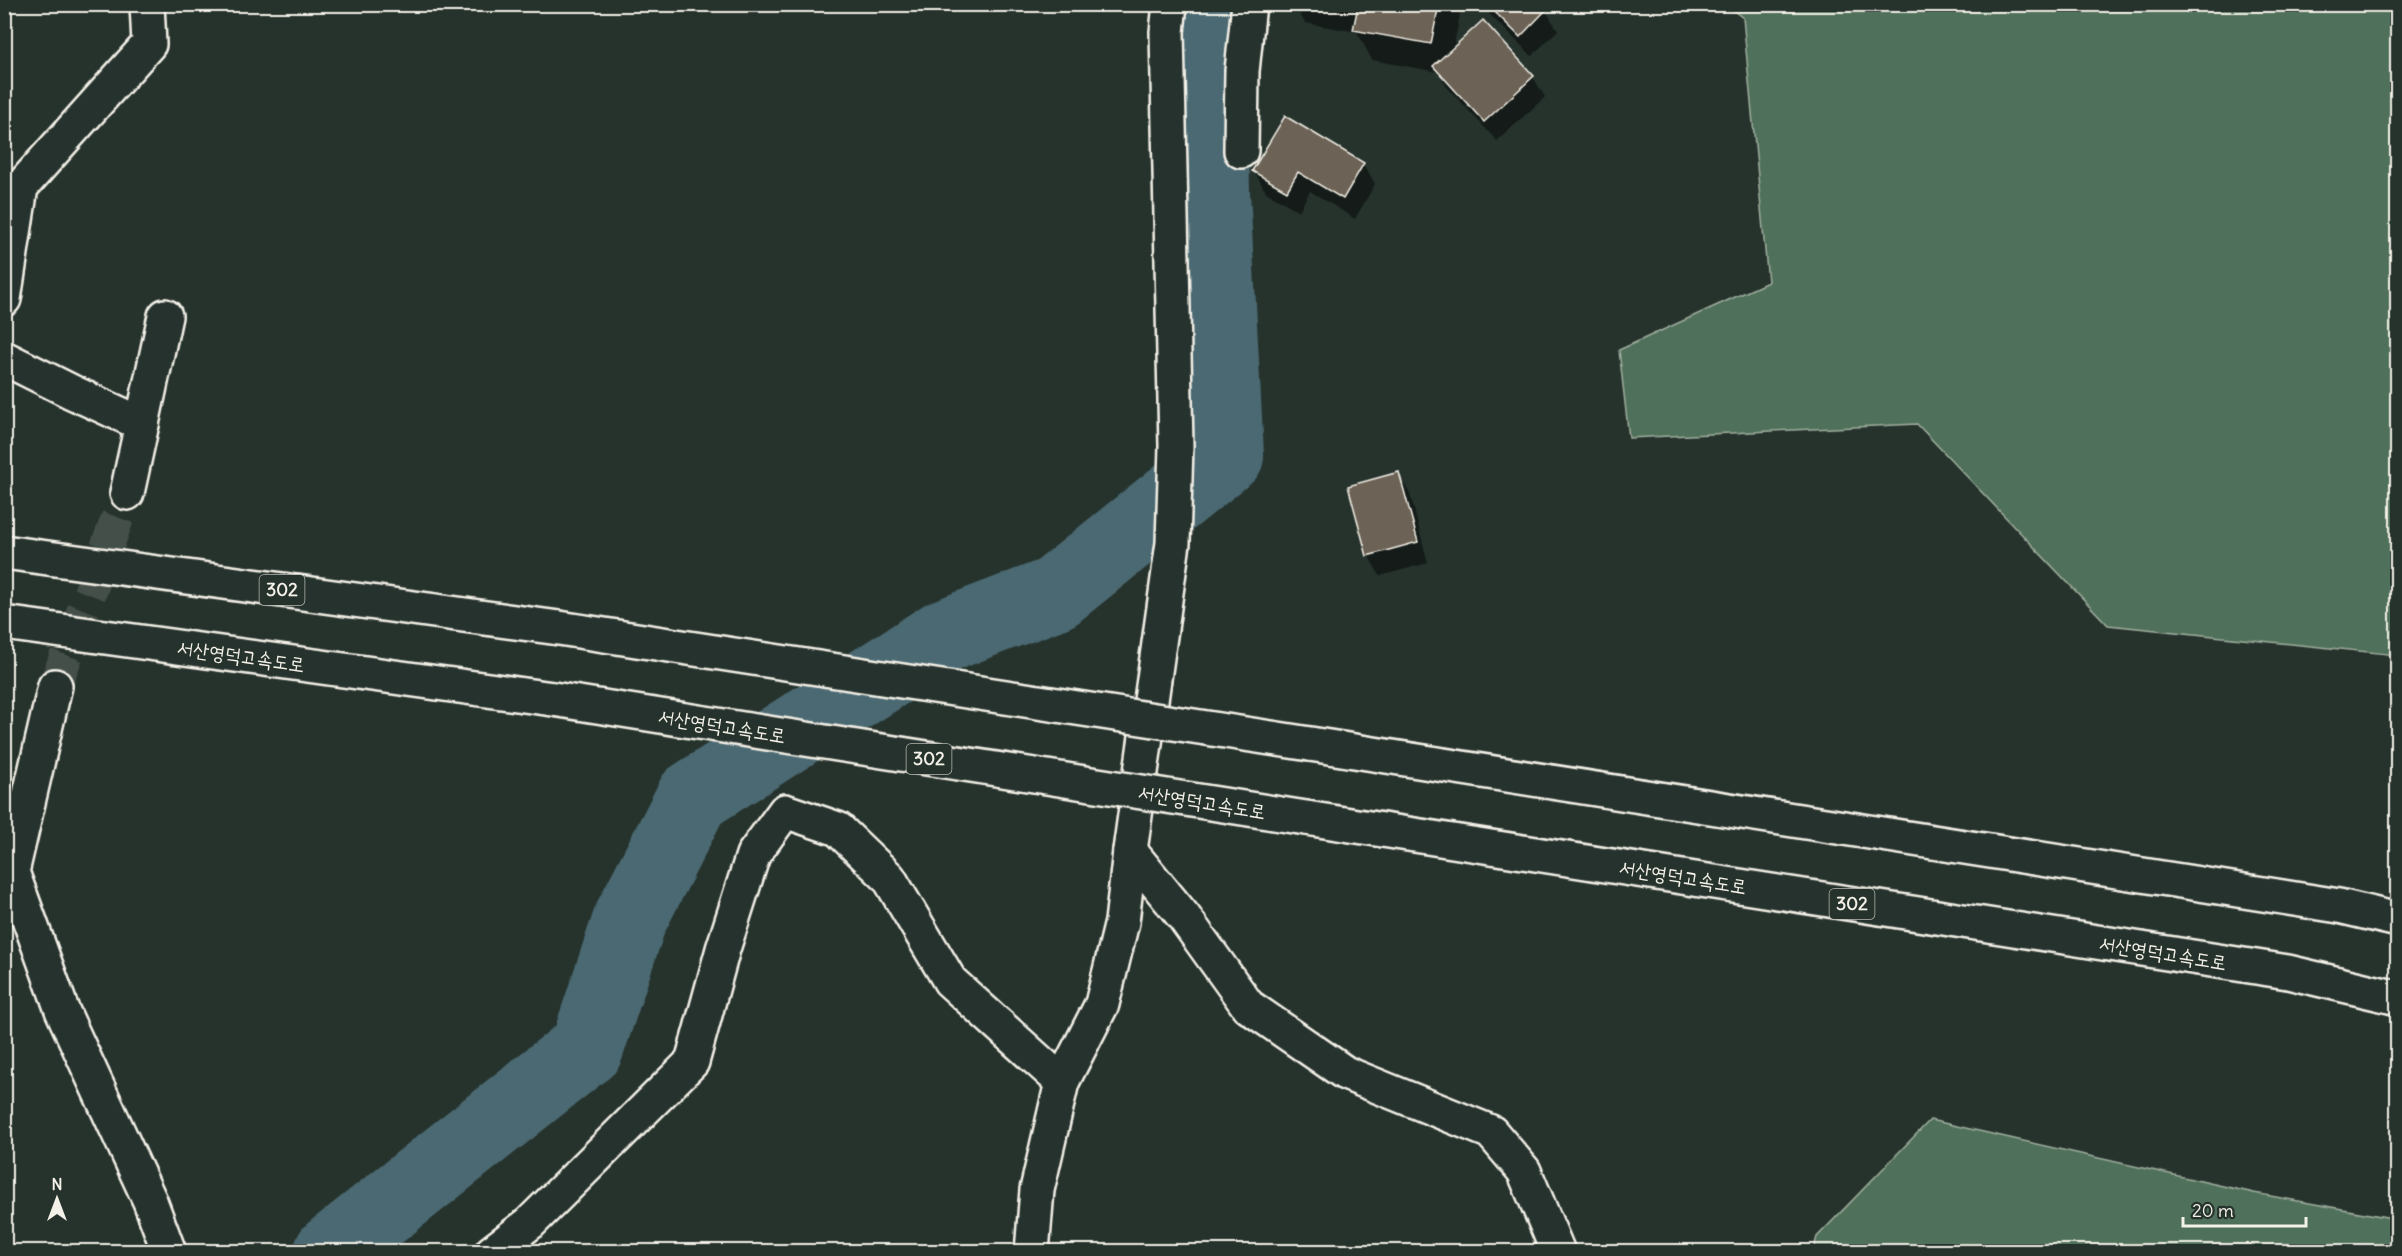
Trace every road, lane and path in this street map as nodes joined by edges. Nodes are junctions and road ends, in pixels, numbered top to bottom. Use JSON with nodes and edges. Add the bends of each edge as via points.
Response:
{"nodes":[{"id":1,"x":147,"y":4,"type":"edge"},
{"id":2,"x":1170,"y":4,"type":"edge"},
{"id":3,"x":1249,"y":4,"type":"edge"},
{"id":4,"x":1241,"y":151,"type":"dead end"},
{"id":5,"x":4,"y":299,"type":"edge"},
{"id":6,"x":165,"y":316,"type":"dead end"},
{"id":7,"x":4,"y":358,"type":"edge"},
{"id":8,"x":142,"y":424,"type":"junction"},
{"id":9,"x":127,"y":493,"type":"tunnel mouth"},
{"id":10,"x":4,"y":552,"type":"edge"},
{"id":11,"x":4,"y":623,"type":"edge"},
{"id":12,"x":55,"y":686,"type":"tunnel mouth"},
{"id":13,"x":1130,"y":851,"type":"junction"},
{"id":14,"x":2397,"y":920,"type":"edge"},
{"id":15,"x":2397,"y":998,"type":"edge"},
{"id":16,"x":1062,"y":1082,"type":"junction"},
{"id":17,"x":169,"y":1251,"type":"edge"},
{"id":18,"x":492,"y":1251,"type":"edge"},
{"id":19,"x":1032,"y":1251,"type":"edge"},
{"id":20,"x":1558,"y":1251,"type":"edge"}],
"edges":[{"from":1,"to":5,"type":"main road","via":[[149,44],[21,187]]},
{"from":2,"to":13,"type":"main road","via":[[1167,44],[1176,446],[1173,543]]},
{"from":3,"to":4,"type":"main road","via":[[1242,71]]},
{"from":6,"to":8,"type":"main road"},
{"from":7,"to":8,"type":"main road"},
{"from":8,"to":9,"type":"main road"},
{"from":10,"to":14,"type":"main road","number":"302","bridge":true,"via":[[559,628],[2327,904]]},
{"from":11,"to":15,"type":"main road","name":"서산영덕고속도로","number":"302","bridge":true,"via":[[553,699],[2288,972]]},
{"from":12,"to":17,"type":"main road","via":[[12,872],[62,1010]]},
{"from":13,"to":16,"type":"main road","via":[[1122,922],[1101,1004]]},
{"from":13,"to":20,"type":"main road","via":[[1248,1006],[1345,1072],[1491,1132],[1524,1171]]},
{"from":16,"to":18,"type":"main road","via":[[950,981],[889,878],[838,829],[785,811],[753,855],[692,1062],[530,1223]]},
{"from":16,"to":19,"type":"main road","via":[[1037,1190]]}]}
